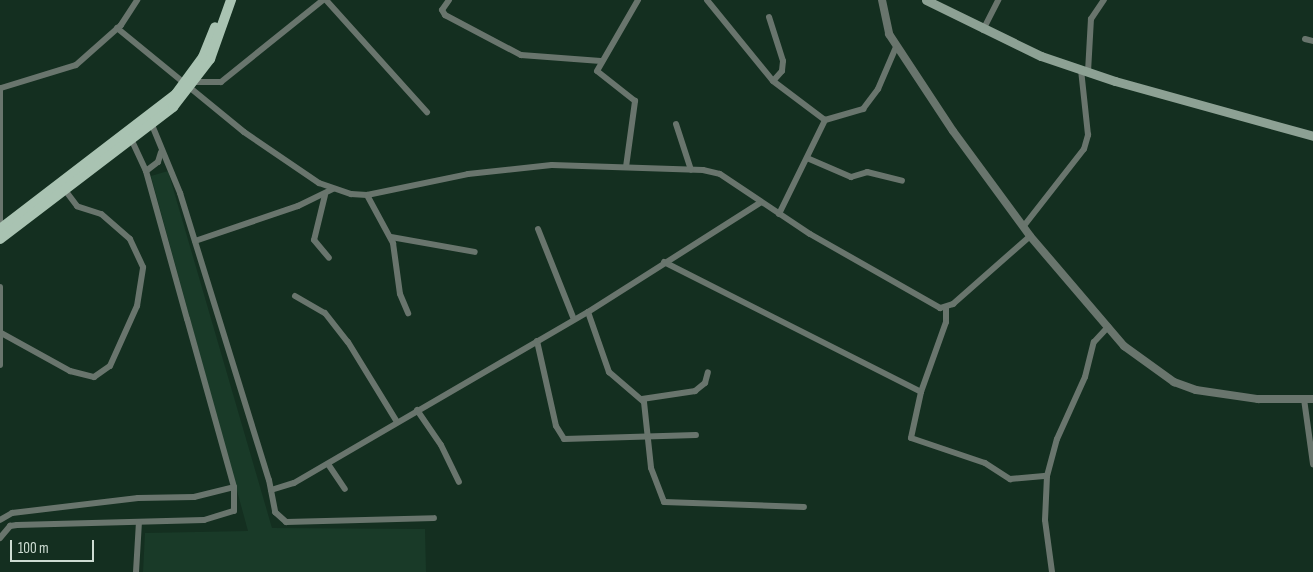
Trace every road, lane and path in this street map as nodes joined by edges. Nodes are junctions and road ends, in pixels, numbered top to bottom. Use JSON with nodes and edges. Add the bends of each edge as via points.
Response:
{"nodes":[{"id":1,"x":137,"y":0,"type":"edge"},
{"id":2,"x":224,"y":0,"type":"edge"},
{"id":3,"x":231,"y":0,"type":"edge"},
{"id":4,"x":324,"y":0,"type":"edge"},
{"id":5,"x":449,"y":0,"type":"edge"},
{"id":6,"x":638,"y":0,"type":"edge"},
{"id":7,"x":707,"y":0,"type":"edge"},
{"id":8,"x":882,"y":0,"type":"edge"},
{"id":9,"x":926,"y":0,"type":"edge"},
{"id":10,"x":998,"y":0,"type":"edge"},
{"id":11,"x":1104,"y":0,"type":"edge"},
{"id":12,"x":769,"y":17,"type":"dead end"},
{"id":13,"x":117,"y":28,"type":"junction"},
{"id":14,"x":983,"y":30,"type":"junction"},
{"id":15,"x":1304,"y":39,"type":"dead end"},
{"id":16,"x":1313,"y":41,"type":"edge"},
{"id":17,"x":896,"y":47,"type":"junction"},
{"id":18,"x":601,"y":61,"type":"junction"},
{"id":19,"x":1084,"y":71,"type":"junction"},
{"id":20,"x":772,"y":81,"type":"junction"},
{"id":21,"x":190,"y":85,"type":"junction"},
{"id":22,"x":1,"y":88,"type":"edge"},
{"id":23,"x":427,"y":112,"type":"dead end"},
{"id":24,"x":825,"y":120,"type":"junction"},
{"id":25,"x":152,"y":124,"type":"junction"},
{"id":26,"x":676,"y":124,"type":"dead end"},
{"id":27,"x":1313,"y":136,"type":"edge"},
{"id":28,"x":132,"y":140,"type":"junction"},
{"id":29,"x":161,"y":152,"type":"junction"},
{"id":30,"x":807,"y":158,"type":"junction"},
{"id":31,"x":626,"y":167,"type":"junction"},
{"id":32,"x":692,"y":170,"type":"junction"},
{"id":33,"x":146,"y":171,"type":"junction"},
{"id":34,"x":902,"y":181,"type":"dead end"},
{"id":35,"x":333,"y":189,"type":"junction"},
{"id":36,"x":65,"y":190,"type":"junction"},
{"id":37,"x":325,"y":195,"type":"junction"},
{"id":38,"x":367,"y":195,"type":"junction"},
{"id":39,"x":761,"y":202,"type":"junction"},
{"id":40,"x":778,"y":214,"type":"junction"},
{"id":41,"x":1024,"y":227,"type":"junction"},
{"id":42,"x":0,"y":229,"type":"edge"},
{"id":43,"x":538,"y":229,"type":"dead end"},
{"id":44,"x":1030,"y":236,"type":"junction"},
{"id":45,"x":391,"y":237,"type":"junction"},
{"id":46,"x":0,"y":239,"type":"edge"},
{"id":47,"x":195,"y":242,"type":"junction"},
{"id":48,"x":475,"y":252,"type":"dead end"},
{"id":49,"x":329,"y":258,"type":"dead end"},
{"id":50,"x":664,"y":262,"type":"junction"},
{"id":51,"x":0,"y":287,"type":"edge"},
{"id":52,"x":295,"y":296,"type":"dead end"},
{"id":53,"x":946,"y":308,"type":"junction"},
{"id":54,"x":588,"y":312,"type":"junction"},
{"id":55,"x":408,"y":313,"type":"dead end"},
{"id":56,"x":573,"y":317,"type":"junction"},
{"id":57,"x":1108,"y":328,"type":"junction"},
{"id":58,"x":1,"y":333,"type":"junction"},
{"id":59,"x":537,"y":341,"type":"junction"},
{"id":60,"x":0,"y":365,"type":"edge"},
{"id":61,"x":708,"y":372,"type":"dead end"},
{"id":62,"x":921,"y":392,"type":"junction"},
{"id":63,"x":642,"y":399,"type":"junction"},
{"id":64,"x":1304,"y":399,"type":"junction"},
{"id":65,"x":1313,"y":399,"type":"edge"},
{"id":66,"x":417,"y":410,"type":"junction"},
{"id":67,"x":397,"y":422,"type":"junction"},
{"id":68,"x":696,"y":435,"type":"dead end"},
{"id":69,"x":648,"y":437,"type":"junction"},
{"id":70,"x":328,"y":464,"type":"junction"},
{"id":71,"x":1313,"y":464,"type":"edge"},
{"id":72,"x":1047,"y":476,"type":"junction"},
{"id":73,"x":459,"y":482,"type":"dead end"},
{"id":74,"x":234,"y":487,"type":"junction"},
{"id":75,"x":345,"y":489,"type":"dead end"},
{"id":76,"x":271,"y":490,"type":"junction"},
{"id":77,"x":804,"y":507,"type":"dead end"},
{"id":78,"x":2,"y":515,"type":"edge"},
{"id":79,"x":434,"y":518,"type":"dead end"},
{"id":80,"x":139,"y":522,"type":"junction"},
{"id":81,"x":0,"y":538,"type":"edge"},
{"id":82,"x":136,"y":572,"type":"edge"},
{"id":83,"x":1052,"y":572,"type":"edge"}],
"edges":[{"from":1,"to":13,"type":"street"},
{"from":2,"to":21,"type":"main road"},
{"from":3,"to":21,"type":"main road","via":[[218,42]]},
{"from":4,"to":21,"type":"street","via":[[227,79],[210,85]]},
{"from":4,"to":23,"type":"street"},
{"from":5,"to":18,"type":"street","via":[[442,10],[445,15],[521,55]]},
{"from":6,"to":18,"type":"street"},
{"from":7,"to":20,"type":"street"},
{"from":8,"to":17,"type":"street","via":[[889,34]]},
{"from":9,"to":14,"type":"main road"},
{"from":10,"to":14,"type":"street"},
{"from":11,"to":19,"type":"street","via":[[1091,19]]},
{"from":12,"to":20,"type":"street","via":[[783,61],[782,71]]},
{"from":13,"to":21,"type":"street"},
{"from":13,"to":22,"type":"street","via":[[76,65]]},
{"from":14,"to":19,"type":"main road"},
{"from":15,"to":16,"type":"street"},
{"from":17,"to":24,"type":"street","via":[[878,89],[863,109]]},
{"from":17,"to":41,"type":"street"},
{"from":18,"to":31,"type":"street","via":[[599,75],[631,94],[635,101]]},
{"from":19,"to":27,"type":"main road"},
{"from":19,"to":41,"type":"street","via":[[1088,135],[1084,149]]},
{"from":20,"to":24,"type":"street"},
{"from":21,"to":25,"type":"main road"},
{"from":21,"to":35,"type":"street","via":[[244,132]]},
{"from":21,"to":42,"type":"main road"},
{"from":22,"to":42,"type":"street"},
{"from":24,"to":30,"type":"street"},
{"from":25,"to":28,"type":"main road"},
{"from":25,"to":29,"type":"street"},
{"from":26,"to":32,"type":"street"},
{"from":28,"to":33,"type":"street"},
{"from":28,"to":36,"type":"main road"},
{"from":29,"to":33,"type":"street","via":[[158,162]]},
{"from":29,"to":47,"type":"street","via":[[180,193]]},
{"from":30,"to":34,"type":"street","via":[[851,177],[867,172]]},
{"from":30,"to":40,"type":"street"},
{"from":31,"to":32,"type":"street"},
{"from":31,"to":38,"type":"street","via":[[552,165],[517,168]]},
{"from":32,"to":39,"type":"street","via":[[720,174]]},
{"from":33,"to":74,"type":"street"},
{"from":35,"to":37,"type":"street"},
{"from":35,"to":38,"type":"street"},
{"from":36,"to":46,"type":"main road"},
{"from":36,"to":58,"type":"street","via":[[76,206],[102,214],[130,239],[143,267],[137,306],[110,366],[94,377],[70,371]]},
{"from":37,"to":47,"type":"street"},
{"from":37,"to":49,"type":"street","via":[[314,240]]},
{"from":38,"to":45,"type":"street"},
{"from":39,"to":40,"type":"street"},
{"from":39,"to":50,"type":"street"},
{"from":40,"to":53,"type":"street","via":[[940,308]]},
{"from":41,"to":44,"type":"street"},
{"from":43,"to":56,"type":"street"},
{"from":44,"to":53,"type":"street"},
{"from":44,"to":57,"type":"street"},
{"from":45,"to":48,"type":"street"},
{"from":45,"to":55,"type":"street","via":[[400,294]]},
{"from":47,"to":76,"type":"street"},
{"from":50,"to":54,"type":"street"},
{"from":50,"to":62,"type":"street"},
{"from":51,"to":58,"type":"street"},
{"from":52,"to":67,"type":"street","via":[[325,313],[348,342]]},
{"from":53,"to":62,"type":"street","via":[[943,334]]},
{"from":54,"to":56,"type":"street"},
{"from":54,"to":63,"type":"street","via":[[609,372]]},
{"from":56,"to":59,"type":"street"},
{"from":57,"to":64,"type":"street","via":[[1150,367],[1196,390],[1258,399]]},
{"from":57,"to":72,"type":"street","via":[[1094,342],[1085,377],[1057,439]]},
{"from":58,"to":60,"type":"street"},
{"from":59,"to":66,"type":"street"},
{"from":59,"to":69,"type":"street","via":[[556,426],[564,438]]},
{"from":61,"to":63,"type":"street","via":[[705,383],[695,391]]},
{"from":62,"to":72,"type":"street","via":[[909,435],[913,440],[985,463],[1010,479]]},
{"from":63,"to":69,"type":"street"},
{"from":64,"to":65,"type":"street"},
{"from":64,"to":71,"type":"street"},
{"from":66,"to":67,"type":"street"},
{"from":66,"to":73,"type":"street","via":[[441,445]]},
{"from":67,"to":70,"type":"street"},
{"from":68,"to":69,"type":"street"},
{"from":69,"to":77,"type":"street","via":[[651,468],[664,502]]},
{"from":70,"to":75,"type":"street"},
{"from":70,"to":76,"type":"street","via":[[294,483]]},
{"from":72,"to":83,"type":"street","via":[[1045,520]]},
{"from":74,"to":78,"type":"street","via":[[194,497],[138,498]]},
{"from":74,"to":80,"type":"street","via":[[234,511],[223,516],[204,520]]},
{"from":76,"to":79,"type":"street","via":[[275,512],[286,522]]},
{"from":80,"to":81,"type":"street","via":[[17,524],[10,526]]},
{"from":80,"to":82,"type":"street"}]}
